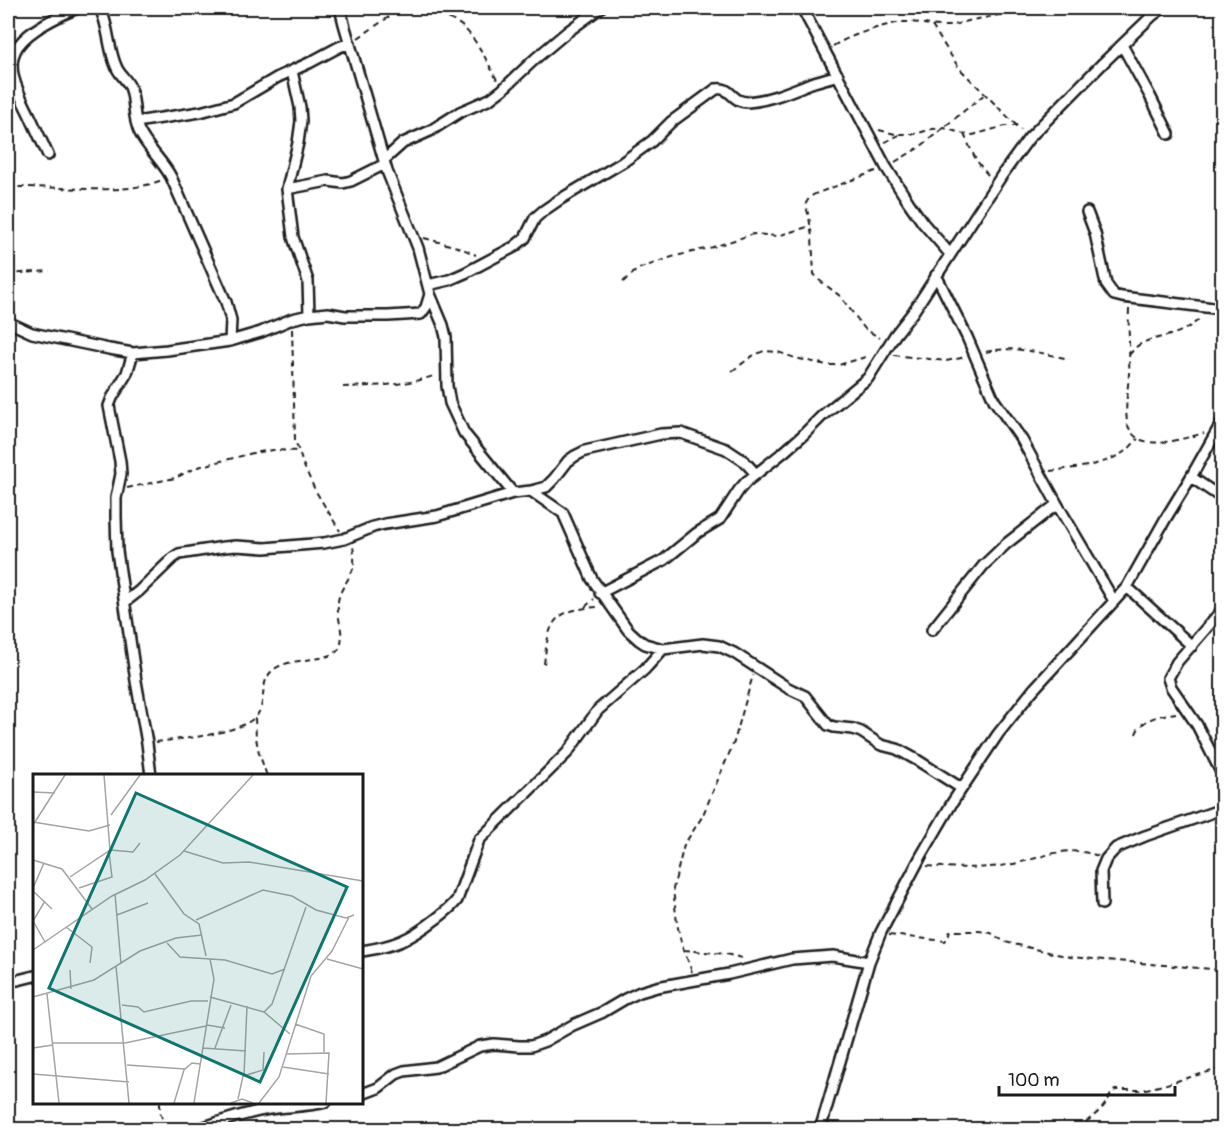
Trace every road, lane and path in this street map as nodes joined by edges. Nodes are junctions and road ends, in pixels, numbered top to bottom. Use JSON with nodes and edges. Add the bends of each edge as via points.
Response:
{"nodes":[{"id":1,"x":77,"y":8,"type":"edge"},
{"id":2,"x":100,"y":8,"type":"edge"},
{"id":3,"x":340,"y":8,"type":"edge"},
{"id":4,"x":402,"y":8,"type":"edge"},
{"id":5,"x":431,"y":8,"type":"edge"},
{"id":6,"x":600,"y":8,"type":"edge"},
{"id":7,"x":802,"y":8,"type":"edge"},
{"id":8,"x":1016,"y":8,"type":"edge"},
{"id":9,"x":1163,"y":8,"type":"edge"},
{"id":10,"x":932,"y":26,"type":"junction"},
{"id":11,"x":350,"y":42,"type":"junction"},
{"id":12,"x":1122,"y":45,"type":"junction"},
{"id":13,"x":825,"y":50,"type":"junction"},
{"id":14,"x":292,"y":71,"type":"junction"},
{"id":15,"x":838,"y":75,"type":"junction"},
{"id":16,"x":502,"y":90,"type":"junction"},
{"id":17,"x":986,"y":93,"type":"junction"},
{"id":18,"x":136,"y":122,"type":"junction"},
{"id":19,"x":864,"y":125,"type":"junction"},
{"id":20,"x":1016,"y":126,"type":"junction"},
{"id":21,"x":944,"y":128,"type":"junction"},
{"id":22,"x":901,"y":134,"type":"junction"},
{"id":23,"x":964,"y":134,"type":"junction"},
{"id":24,"x":1169,"y":134,"type":"dead end"},
{"id":25,"x":1029,"y":138,"type":"junction"},
{"id":26,"x":882,"y":144,"type":"dead end"},
{"id":27,"x":48,"y":155,"type":"dead end"},
{"id":28,"x":385,"y":162,"type":"junction"},
{"id":29,"x":886,"y":167,"type":"junction"},
{"id":30,"x":171,"y":177,"type":"junction"},
{"id":31,"x":996,"y":183,"type":"junction"},
{"id":32,"x":14,"y":187,"type":"junction"},
{"id":33,"x":8,"y":188,"type":"edge"},
{"id":34,"x":287,"y":189,"type":"junction"},
{"id":35,"x":1087,"y":212,"type":"dead end"},
{"id":36,"x":811,"y":226,"type":"junction"},
{"id":37,"x":8,"y":230,"type":"edge"},
{"id":38,"x":413,"y":235,"type":"junction"},
{"id":39,"x":950,"y":254,"type":"junction"},
{"id":40,"x":488,"y":261,"type":"junction"},
{"id":41,"x":50,"y":271,"type":"dead end"},
{"id":42,"x":8,"y":274,"type":"edge"},
{"id":43,"x":936,"y":275,"type":"junction"},
{"id":44,"x":623,"y":282,"type":"dead end"},
{"id":45,"x":429,"y":289,"type":"junction"},
{"id":46,"x":1129,"y":298,"type":"junction"},
{"id":47,"x":1217,"y":309,"type":"edge"},
{"id":48,"x":309,"y":315,"type":"junction"},
{"id":49,"x":292,"y":319,"type":"junction"},
{"id":50,"x":8,"y":322,"type":"edge"},
{"id":51,"x":230,"y":341,"type":"junction"},
{"id":52,"x":886,"y":349,"type":"junction"},
{"id":53,"x":132,"y":353,"type":"junction"},
{"id":54,"x":975,"y":355,"type":"junction"},
{"id":55,"x":1129,"y":355,"type":"junction"},
{"id":56,"x":1069,"y":359,"type":"dead end"},
{"id":57,"x":447,"y":371,"type":"junction"},
{"id":58,"x":732,"y":371,"type":"dead end"},
{"id":59,"x":342,"y":387,"type":"dead end"},
{"id":60,"x":1220,"y":426,"type":"edge"},
{"id":61,"x":1138,"y":438,"type":"junction"},
{"id":62,"x":299,"y":451,"type":"junction"},
{"id":63,"x":1039,"y":472,"type":"junction"},
{"id":64,"x":756,"y":474,"type":"junction"},
{"id":65,"x":1191,"y":477,"type":"junction"},
{"id":66,"x":117,"y":490,"type":"junction"},
{"id":67,"x":531,"y":491,"type":"junction"},
{"id":68,"x":513,"y":493,"type":"junction"},
{"id":69,"x":1222,"y":498,"type":"edge"},
{"id":70,"x":1057,"y":504,"type":"junction"},
{"id":71,"x":348,"y":537,"type":"junction"},
{"id":72,"x":1127,"y":587,"type":"junction"},
{"id":73,"x":600,"y":593,"type":"junction"},
{"id":74,"x":125,"y":602,"type":"junction"},
{"id":75,"x":1114,"y":602,"type":"junction"},
{"id":76,"x":610,"y":607,"type":"junction"},
{"id":77,"x":1222,"y":610,"type":"edge"},
{"id":78,"x":932,"y":630,"type":"dead end"},
{"id":79,"x":1192,"y":646,"type":"junction"},
{"id":80,"x":663,"y":649,"type":"junction"},
{"id":81,"x":544,"y":664,"type":"dead end"},
{"id":82,"x":756,"y":666,"type":"junction"},
{"id":83,"x":1188,"y":711,"type":"junction"},
{"id":84,"x":255,"y":718,"type":"junction"},
{"id":85,"x":1136,"y":734,"type":"dead end"},
{"id":86,"x":147,"y":743,"type":"junction"},
{"id":87,"x":151,"y":774,"type":"edge"},
{"id":88,"x":266,"y":774,"type":"edge"},
{"id":89,"x":1222,"y":774,"type":"edge"},
{"id":90,"x":962,"y":788,"type":"junction"},
{"id":91,"x":1222,"y":809,"type":"edge"},
{"id":92,"x":1106,"y":859,"type":"junction"},
{"id":93,"x":916,"y":865,"type":"junction"},
{"id":94,"x":1102,"y":904,"type":"dead end"},
{"id":95,"x":881,"y":932,"type":"junction"},
{"id":96,"x":684,"y":950,"type":"junction"},
{"id":97,"x":363,"y":951,"type":"edge"},
{"id":98,"x":746,"y":958,"type":"dead end"},
{"id":99,"x":870,"y":962,"type":"junction"},
{"id":100,"x":1222,"y":969,"type":"edge"},
{"id":101,"x":33,"y":976,"type":"edge"},
{"id":102,"x":8,"y":981,"type":"edge"},
{"id":103,"x":695,"y":981,"type":"junction"},
{"id":104,"x":1222,"y":1068,"type":"edge"},
{"id":105,"x":363,"y":1094,"type":"edge"},
{"id":106,"x":160,"y":1104,"type":"edge"},
{"id":107,"x":316,"y":1104,"type":"edge"},
{"id":108,"x":166,"y":1130,"type":"edge"},
{"id":109,"x":195,"y":1130,"type":"edge"},
{"id":110,"x":820,"y":1130,"type":"edge"},
{"id":111,"x":1079,"y":1130,"type":"edge"}],
"edges":[{"from":1,"to":27,"type":"street","via":[[47,23],[19,44],[12,66],[19,94]]},
{"from":2,"to":18,"type":"street","via":[[116,68],[131,90]]},
{"from":3,"to":11,"type":"street"},
{"from":4,"to":11,"type":"path"},
{"from":5,"to":16,"type":"path","via":[[468,32]]},
{"from":6,"to":16,"type":"street","via":[[551,45]]},
{"from":7,"to":13,"type":"street"},
{"from":8,"to":10,"type":"path","via":[[954,25]]},
{"from":9,"to":12,"type":"street"},
{"from":10,"to":13,"type":"path","via":[[904,22],[880,27]]},
{"from":10,"to":17,"type":"path","via":[[959,68]]},
{"from":11,"to":14,"type":"street"},
{"from":11,"to":28,"type":"street"},
{"from":12,"to":24,"type":"street"},
{"from":12,"to":25,"type":"street"},
{"from":13,"to":15,"type":"street"},
{"from":14,"to":18,"type":"street","via":[[234,103]]},
{"from":14,"to":34,"type":"street","via":[[301,121]]},
{"from":15,"to":19,"type":"street"},
{"from":15,"to":40,"type":"street","via":[[756,101],[741,102],[726,90],[716,89],[632,156],[543,211],[525,238]]},
{"from":16,"to":28,"type":"street","via":[[403,143]]},
{"from":17,"to":20,"type":"path"},
{"from":17,"to":21,"type":"path"},
{"from":18,"to":30,"type":"street"},
{"from":19,"to":22,"type":"path"},
{"from":19,"to":29,"type":"street"},
{"from":20,"to":23,"type":"path"},
{"from":20,"to":25,"type":"path"},
{"from":21,"to":22,"type":"path"},
{"from":21,"to":23,"type":"path"},
{"from":21,"to":29,"type":"path"},
{"from":22,"to":26,"type":"path"},
{"from":23,"to":31,"type":"path","via":[[978,165]]},
{"from":25,"to":31,"type":"street"},
{"from":28,"to":34,"type":"street","via":[[351,181]]},
{"from":28,"to":38,"type":"street"},
{"from":29,"to":36,"type":"path","via":[[810,197],[806,203]]},
{"from":29,"to":39,"type":"street","via":[[918,216]]},
{"from":30,"to":32,"type":"path","via":[[141,187],[100,190]]},
{"from":30,"to":51,"type":"street","via":[[226,302],[231,320]]},
{"from":31,"to":39,"type":"street"},
{"from":32,"to":33,"type":"path"},
{"from":32,"to":37,"type":"path"},
{"from":34,"to":48,"type":"street","via":[[293,237],[308,281]]},
{"from":35,"to":46,"type":"street","via":[[1106,284],[1114,295]]},
{"from":36,"to":44,"type":"path","via":[[777,236],[753,234],[672,257],[638,269]]},
{"from":36,"to":52,"type":"path","via":[[816,277],[840,296]]},
{"from":38,"to":40,"type":"path","via":[[461,248]]},
{"from":38,"to":45,"type":"street"},
{"from":39,"to":43,"type":"street"},
{"from":40,"to":45,"type":"street"},
{"from":41,"to":42,"type":"path"},
{"from":43,"to":52,"type":"street"},
{"from":43,"to":54,"type":"street"},
{"from":45,"to":48,"type":"street","via":[[421,314]]},
{"from":45,"to":57,"type":"street","via":[[446,337]]},
{"from":46,"to":47,"type":"street"},
{"from":46,"to":55,"type":"path"},
{"from":47,"to":55,"type":"path","via":[[1190,327],[1140,344]]},
{"from":48,"to":49,"type":"street"},
{"from":49,"to":51,"type":"street"},
{"from":49,"to":62,"type":"path","via":[[295,440]]},
{"from":50,"to":53,"type":"street","via":[[32,333]]},
{"from":51,"to":53,"type":"street"},
{"from":52,"to":54,"type":"path","via":[[897,355],[929,360]]},
{"from":52,"to":58,"type":"path","via":[[839,365],[764,351]]},
{"from":52,"to":64,"type":"street","via":[[868,378]]},
{"from":53,"to":66,"type":"street","via":[[127,373],[109,406],[120,461]]},
{"from":54,"to":56,"type":"path","via":[[1020,350]]},
{"from":54,"to":63,"type":"street","via":[[994,400]]},
{"from":55,"to":61,"type":"path","via":[[1128,425]]},
{"from":57,"to":59,"type":"path","via":[[416,381]]},
{"from":57,"to":68,"type":"street","via":[[450,403],[459,423]]},
{"from":60,"to":61,"type":"path","via":[[1162,442]]},
{"from":60,"to":65,"type":"street"},
{"from":61,"to":63,"type":"path","via":[[1124,452],[1106,460]]},
{"from":62,"to":66,"type":"path","via":[[253,453],[198,466],[168,480]]},
{"from":62,"to":71,"type":"path","via":[[315,490]]},
{"from":63,"to":70,"type":"street"},
{"from":64,"to":67,"type":"street","via":[[726,449],[681,432],[585,451],[568,461],[546,487]]},
{"from":64,"to":73,"type":"street","via":[[739,490],[720,519],[664,560]]},
{"from":65,"to":69,"type":"street"},
{"from":65,"to":72,"type":"street"},
{"from":66,"to":74,"type":"street","via":[[117,551]]},
{"from":67,"to":68,"type":"street"},
{"from":67,"to":73,"type":"street","via":[[563,513]]},
{"from":68,"to":71,"type":"street","via":[[437,516],[385,524]]},
{"from":70,"to":75,"type":"street"},
{"from":70,"to":78,"type":"street","via":[[983,566]]},
{"from":71,"to":74,"type":"street","via":[[324,543],[236,546],[179,554]]},
{"from":71,"to":84,"type":"path","via":[[354,561],[338,600],[338,651],[328,657],[293,661],[270,673]]},
{"from":72,"to":75,"type":"street"},
{"from":72,"to":79,"type":"street"},
{"from":73,"to":76,"type":"street"},
{"from":74,"to":86,"type":"street"},
{"from":75,"to":90,"type":"street","via":[[998,734]]},
{"from":76,"to":80,"type":"street","via":[[639,640]]},
{"from":76,"to":81,"type":"path","via":[[574,610],[556,619],[547,638]]},
{"from":77,"to":79,"type":"street"},
{"from":79,"to":83,"type":"street","via":[[1168,678]]},
{"from":80,"to":82,"type":"street","via":[[719,646]]},
{"from":80,"to":97,"type":"street","via":[[598,710],[567,753],[479,840],[452,907],[420,932],[395,945]]},
{"from":82,"to":90,"type":"street","via":[[805,696],[828,725],[861,732]]},
{"from":82,"to":96,"type":"path","via":[[731,750],[702,817],[684,845],[673,888]]},
{"from":83,"to":85,"type":"path","via":[[1152,719],[1142,724]]},
{"from":83,"to":89,"type":"street"},
{"from":84,"to":86,"type":"path","via":[[210,735]]},
{"from":84,"to":88,"type":"path","via":[[259,753]]},
{"from":86,"to":87,"type":"street"},
{"from":90,"to":93,"type":"street"},
{"from":91,"to":92,"type":"street","via":[[1116,848]]},
{"from":92,"to":93,"type":"path","via":[[1073,850],[1005,866]]},
{"from":92,"to":94,"type":"street","via":[[1101,872]]},
{"from":93,"to":95,"type":"street"},
{"from":95,"to":99,"type":"street"},
{"from":95,"to":100,"type":"path","via":[[945,941],[950,931],[979,931],[994,934],[1005,942],[1070,957]]},
{"from":96,"to":98,"type":"path"},
{"from":96,"to":103,"type":"path"},
{"from":99,"to":103,"type":"street","via":[[833,956],[792,959]]},
{"from":99,"to":110,"type":"street"},
{"from":101,"to":102,"type":"street"},
{"from":103,"to":105,"type":"street","via":[[640,992],[531,1046],[480,1046],[436,1067],[396,1074]]},
{"from":104,"to":111,"type":"path","via":[[1142,1090],[1115,1090]]},
{"from":106,"to":108,"type":"path"},
{"from":107,"to":109,"type":"street","via":[[251,1112]]}]}
